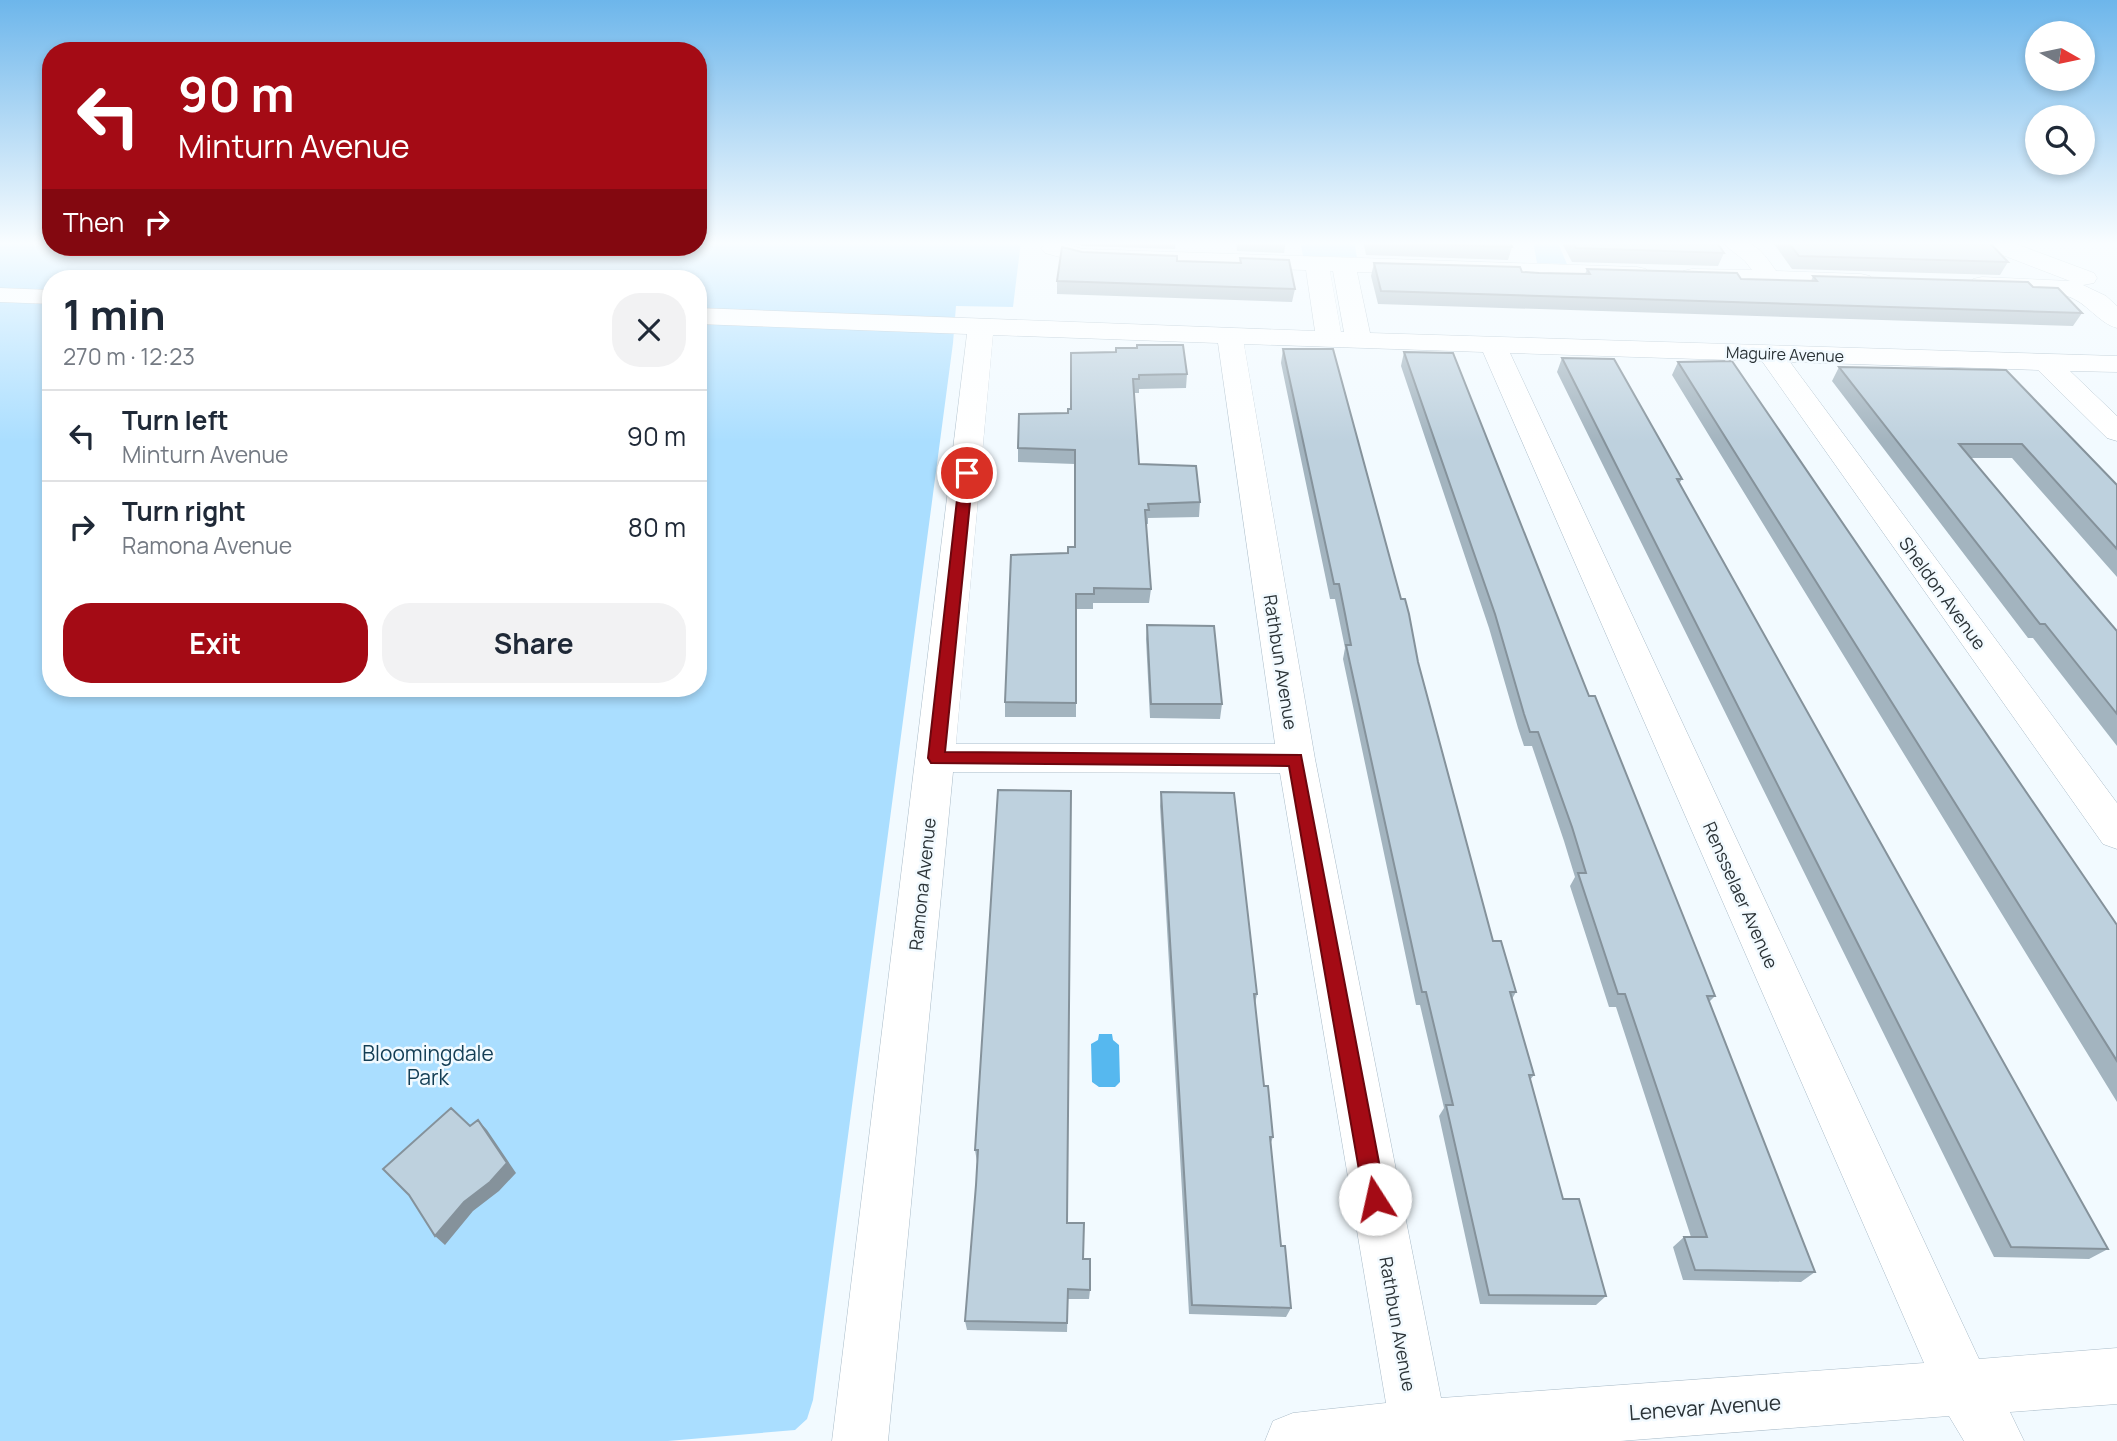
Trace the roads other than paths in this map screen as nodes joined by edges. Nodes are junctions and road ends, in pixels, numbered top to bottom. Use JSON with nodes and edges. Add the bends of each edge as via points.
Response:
{"nodes":[{"id":1,"x":1324,"y":308,"type":"edge"},
{"id":2,"x":1352,"y":308,"type":"edge"},
{"id":3,"x":707,"y":316,"type":"edge"},
{"id":4,"x":981,"y":327,"type":"junction"},
{"id":5,"x":1230,"y":336,"type":"junction"},
{"id":6,"x":1329,"y":339,"type":"junction"},
{"id":7,"x":1358,"y":340,"type":"junction"},
{"id":8,"x":1493,"y":344,"type":"junction"},
{"id":9,"x":1770,"y":353,"type":"junction"},
{"id":10,"x":2046,"y":362,"type":"junction"},
{"id":11,"x":2117,"y":364,"type":"edge"},
{"id":12,"x":2117,"y":432,"type":"edge"},
{"id":13,"x":936,"y":758,"type":"junction"},
{"id":14,"x":1296,"y":760,"type":"junction"},
{"id":15,"x":2117,"y":833,"type":"edge"},
{"id":16,"x":2117,"y":1376,"type":"edge"},
{"id":17,"x":1964,"y":1389,"type":"junction"},
{"id":18,"x":1419,"y":1434,"type":"edge"},
{"id":19,"x":860,"y":1441,"type":"edge"},
{"id":20,"x":1293,"y":1441,"type":"edge"},
{"id":21,"x":1996,"y":1441,"type":"edge"}],
"edges":[{"from":1,"to":6,"type":"street"},
{"from":2,"to":7,"type":"street"},
{"from":3,"to":4,"type":"street","name":"Maguire Avenue"},
{"from":4,"to":5,"type":"street","name":"Maguire Avenue"},
{"from":4,"to":13,"type":"street","name":"Ramona Avenue"},
{"from":5,"to":6,"type":"street","name":"Maguire Avenue"},
{"from":5,"to":14,"type":"street","name":"Rathbun Avenue"},
{"from":6,"to":7,"type":"street","name":"Maguire Avenue"},
{"from":7,"to":8,"type":"street","name":"Maguire Avenue"},
{"from":8,"to":9,"type":"street","name":"Maguire Avenue"},
{"from":8,"to":17,"type":"street","name":"Rensselaer Avenue"},
{"from":9,"to":10,"type":"street","name":"Maguire Avenue"},
{"from":9,"to":15,"type":"street","name":"Sheldon Avenue"},
{"from":10,"to":11,"type":"street","name":"Maguire Avenue"},
{"from":10,"to":12,"type":"street"},
{"from":13,"to":14,"type":"street"},
{"from":13,"to":19,"type":"street","name":"Ramona Avenue"},
{"from":14,"to":18,"type":"street","name":"Rathbun Avenue"},
{"from":16,"to":17,"type":"street","name":"Lenevar Avenue"},
{"from":17,"to":18,"type":"street","name":"Lenevar Avenue"},
{"from":17,"to":21,"type":"street","name":"Rensselaer Avenue"},
{"from":18,"to":20,"type":"street","name":"Lenevar Avenue"}]}
